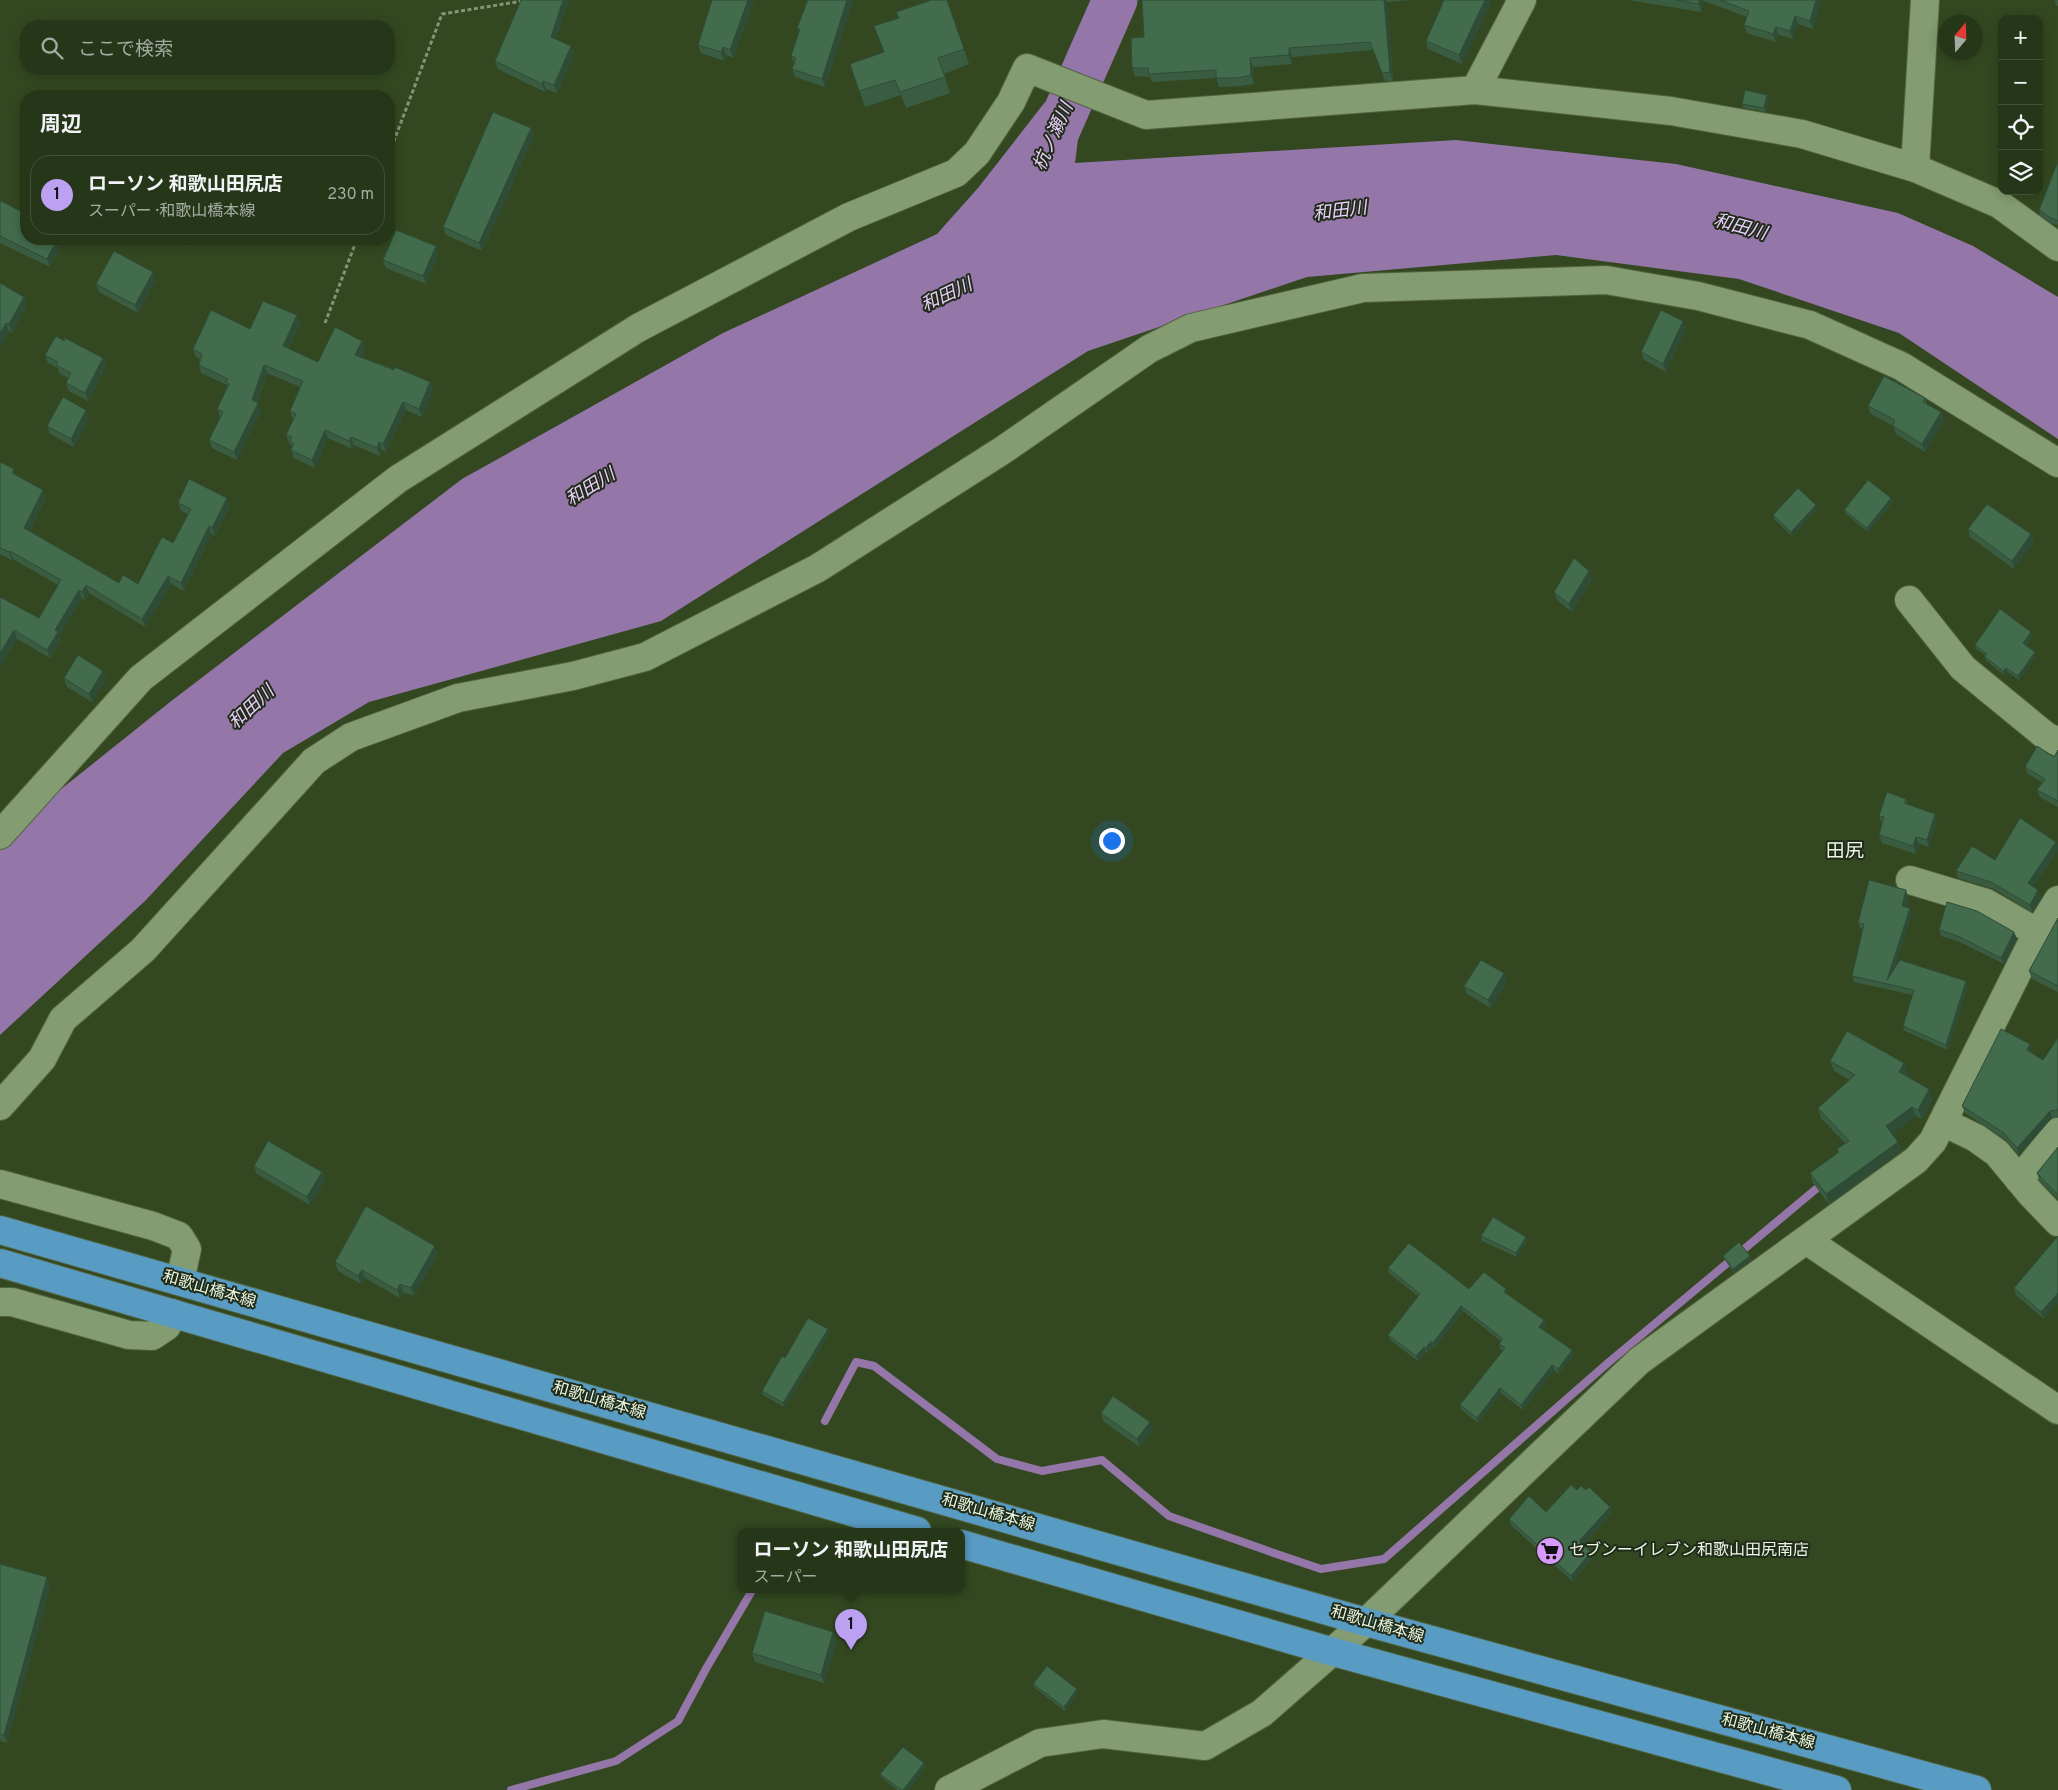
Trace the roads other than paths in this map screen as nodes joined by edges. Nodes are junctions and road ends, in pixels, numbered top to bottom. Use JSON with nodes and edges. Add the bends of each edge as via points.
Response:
{"nodes":[{"id":1,"x":1522,"y":0,"type":"edge"},
{"id":2,"x":1925,"y":0,"type":"edge"},
{"id":3,"x":1475,"y":90,"type":"junction"},
{"id":4,"x":1916,"y":168,"type":"junction"},
{"id":5,"x":2058,"y":247,"type":"edge"},
{"id":6,"x":2058,"y":463,"type":"edge"},
{"id":7,"x":1908,"y":600,"type":"dead end"},
{"id":8,"x":2058,"y":742,"type":"edge"},
{"id":9,"x":0,"y":835,"type":"edge"},
{"id":10,"x":1910,"y":880,"type":"dead end"},
{"id":11,"x":2058,"y":900,"type":"edge"},
{"id":12,"x":2038,"y":933,"type":"junction"},
{"id":13,"x":0,"y":1106,"type":"edge"},
{"id":14,"x":1943,"y":1122,"type":"junction"},
{"id":15,"x":2058,"y":1132,"type":"edge"},
{"id":16,"x":2019,"y":1180,"type":"junction"},
{"id":17,"x":0,"y":1184,"type":"edge"},
{"id":18,"x":2058,"y":1222,"type":"edge"},
{"id":19,"x":0,"y":1230,"type":"edge"},
{"id":20,"x":1806,"y":1240,"type":"junction"},
{"id":21,"x":0,"y":1263,"type":"edge"},
{"id":22,"x":180,"y":1281,"type":"junction"},
{"id":23,"x":0,"y":1302,"type":"edge"},
{"id":24,"x":172,"y":1313,"type":"junction"},
{"id":25,"x":2058,"y":1410,"type":"edge"},
{"id":26,"x":907,"y":1528,"type":"edge"},
{"id":27,"x":965,"y":1545,"type":"edge"},
{"id":28,"x":1366,"y":1622,"type":"junction"},
{"id":29,"x":1330,"y":1652,"type":"junction"},
{"id":30,"x":949,"y":1790,"type":"edge"},
{"id":31,"x":1837,"y":1790,"type":"edge"},
{"id":32,"x":1977,"y":1790,"type":"edge"}],
"edges":[{"from":1,"to":3,"type":"street"},
{"from":2,"to":4,"type":"street"},
{"from":3,"to":4,"type":"street","via":[[1689,114],[1802,134]]},
{"from":3,"to":9,"type":"street","via":[[1146,115],[1028,68],[1011,102],[977,153],[956,173],[849,217],[638,328],[398,479],[141,678]]},
{"from":4,"to":5,"type":"street","via":[[1999,204]]},
{"from":6,"to":13,"type":"street","via":[[1901,366],[1810,325],[1698,296],[1606,280],[1363,288],[1191,328],[1149,349],[1003,450],[818,568],[644,657],[573,676],[458,698],[351,737],[314,761],[143,950],[64,1019],[42,1059]]},
{"from":7,"to":8,"type":"street","via":[[1963,668],[2046,736]]},
{"from":10,"to":12,"type":"street","via":[[1986,903]]},
{"from":11,"to":12,"type":"street"},
{"from":12,"to":14,"type":"street"},
{"from":14,"to":16,"type":"street","via":[[1976,1138],[1997,1153]]},
{"from":14,"to":20,"type":"street","via":[[1933,1141],[1916,1160]]},
{"from":15,"to":16,"type":"street"},
{"from":16,"to":18,"type":"street"},
{"from":17,"to":22,"type":"street","via":[[179,1236],[186,1248]]},
{"from":19,"to":22,"type":"main road","name":"和歌山橋本線"},
{"from":20,"to":25,"type":"street"},
{"from":20,"to":28,"type":"street","via":[[1639,1361]]},
{"from":21,"to":24,"type":"main road","name":"和歌山橋本線"},
{"from":22,"to":28,"type":"main road","name":"和歌山橋本線"},
{"from":23,"to":24,"type":"street","via":[[12,1302],[129,1335],[152,1336],[167,1326]]},
{"from":24,"to":26,"type":"main road","name":"和歌山橋本線"},
{"from":27,"to":29,"type":"main road"},
{"from":28,"to":29,"type":"street"},
{"from":28,"to":32,"type":"main road","name":"和歌山橋本線"},
{"from":29,"to":30,"type":"street","via":[[1262,1713],[1205,1746],[1103,1734],[1040,1743]]},
{"from":29,"to":31,"type":"main road"}]}
